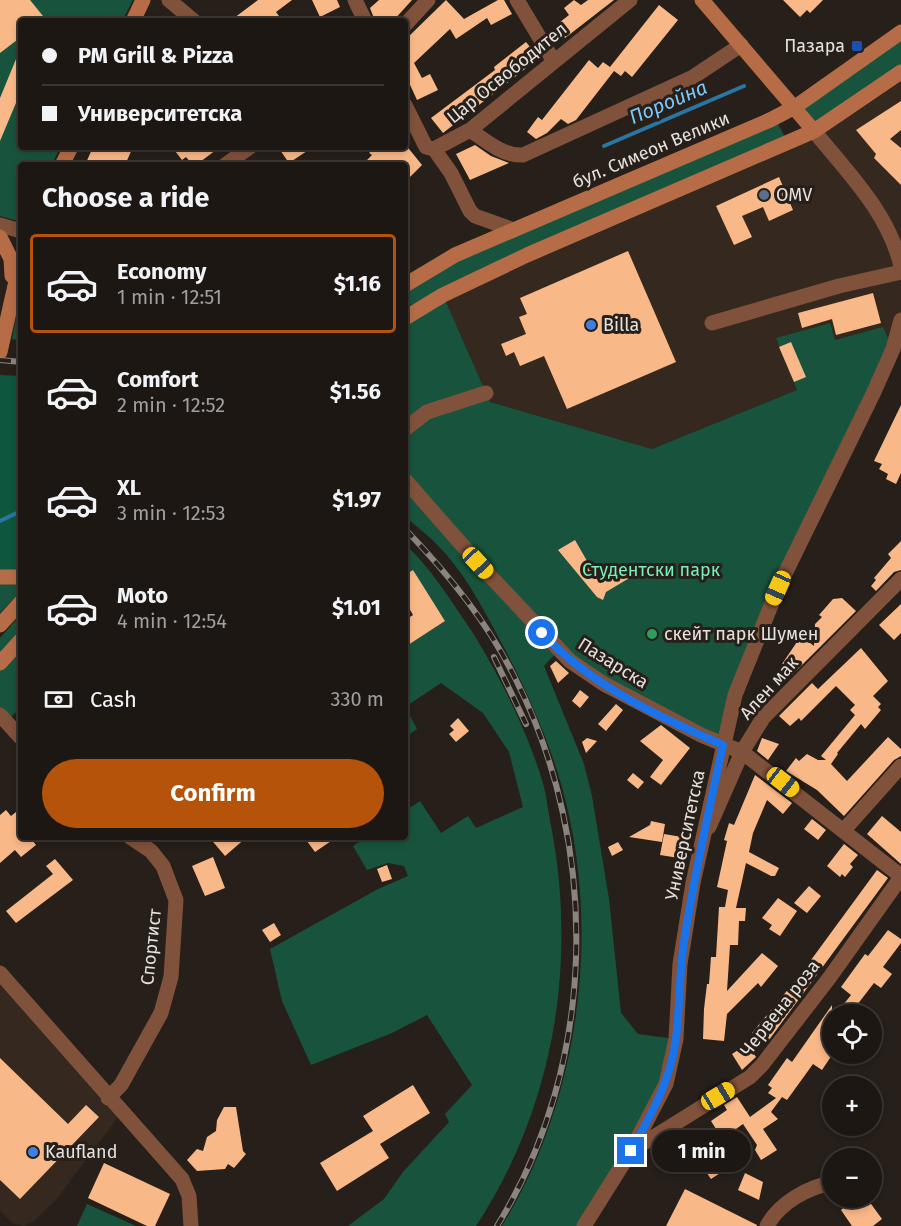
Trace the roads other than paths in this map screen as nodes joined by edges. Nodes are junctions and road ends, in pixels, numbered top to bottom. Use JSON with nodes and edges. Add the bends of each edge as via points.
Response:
{"nodes":[{"id":1,"x":143,"y":0,"type":"edge"},
{"id":2,"x":169,"y":0,"type":"edge"},
{"id":3,"x":355,"y":0,"type":"edge"},
{"id":4,"x":428,"y":0,"type":"edge"},
{"id":5,"x":517,"y":0,"type":"edge"},
{"id":6,"x":630,"y":0,"type":"edge"},
{"id":7,"x":702,"y":0,"type":"edge"},
{"id":8,"x":134,"y":18,"type":"edge"},
{"id":9,"x":190,"y":18,"type":"edge"},
{"id":10,"x":364,"y":18,"type":"edge"},
{"id":11,"x":408,"y":22,"type":"edge"},
{"id":12,"x":901,"y":32,"type":"edge"},
{"id":13,"x":741,"y":45,"type":"junction"},
{"id":14,"x":553,"y":60,"type":"junction"},
{"id":15,"x":901,"y":72,"type":"edge"},
{"id":16,"x":795,"y":107,"type":"junction"},
{"id":17,"x":408,"y":111,"type":"edge"},
{"id":18,"x":470,"y":130,"type":"junction"},
{"id":19,"x":814,"y":131,"type":"junction"},
{"id":20,"x":434,"y":149,"type":"junction"},
{"id":21,"x":246,"y":150,"type":"edge"},
{"id":22,"x":229,"y":162,"type":"edge"},
{"id":23,"x":0,"y":225,"type":"edge"},
{"id":24,"x":18,"y":230,"type":"edge"},
{"id":25,"x":514,"y":230,"type":"junction"},
{"id":26,"x":0,"y":237,"type":"edge"},
{"id":27,"x":455,"y":255,"type":"junction"},
{"id":28,"x":901,"y":266,"type":"edge"},
{"id":29,"x":901,"y":272,"type":"edge"},
{"id":30,"x":408,"y":274,"type":"edge"},
{"id":31,"x":408,"y":283,"type":"edge"},
{"id":32,"x":17,"y":284,"type":"edge"},
{"id":33,"x":408,"y":316,"type":"edge"},
{"id":34,"x":901,"y":320,"type":"edge"},
{"id":35,"x":712,"y":323,"type":"dead end"},
{"id":36,"x":897,"y":342,"type":"edge"},
{"id":37,"x":0,"y":352,"type":"edge"},
{"id":38,"x":486,"y":393,"type":"dead end"},
{"id":39,"x":408,"y":427,"type":"edge"},
{"id":40,"x":408,"y":483,"type":"edge"},
{"id":41,"x":0,"y":577,"type":"edge"},
{"id":42,"x":18,"y":577,"type":"edge"},
{"id":43,"x":901,"y":579,"type":"edge"},
{"id":44,"x":18,"y":605,"type":"edge"},
{"id":45,"x":0,"y":625,"type":"edge"},
{"id":46,"x":18,"y":643,"type":"edge"},
{"id":47,"x":0,"y":663,"type":"edge"},
{"id":48,"x":0,"y":715,"type":"edge"},
{"id":49,"x":18,"y":735,"type":"edge"},
{"id":50,"x":723,"y":745,"type":"junction"},
{"id":51,"x":742,"y":752,"type":"junction"},
{"id":52,"x":901,"y":766,"type":"edge"},
{"id":53,"x":844,"y":830,"type":"junction"},
{"id":54,"x":134,"y":840,"type":"edge"},
{"id":55,"x":700,"y":849,"type":"junction"},
{"id":56,"x":901,"y":876,"type":"edge"},
{"id":57,"x":0,"y":973,"type":"edge"},
{"id":58,"x":108,"y":1098,"type":"junction"},
{"id":59,"x":631,"y":1151,"type":"junction"},
{"id":60,"x":822,"y":1185,"type":"edge"},
{"id":61,"x":191,"y":1226,"type":"edge"},
{"id":62,"x":584,"y":1226,"type":"edge"},
{"id":63,"x":767,"y":1226,"type":"edge"}],
"edges":[{"from":1,"to":8,"type":"main road"},
{"from":2,"to":9,"type":"street"},
{"from":3,"to":10,"type":"street"},
{"from":4,"to":11,"type":"street"},
{"from":5,"to":14,"type":"street"},
{"from":6,"to":14,"type":"street","name":"Цар Освободител"},
{"from":7,"to":13,"type":"main road"},
{"from":12,"to":16,"type":"main road","name":"бул. Симеон Велики"},
{"from":13,"to":16,"type":"main road"},
{"from":13,"to":18,"type":"street","via":[[693,77],[523,155],[503,151]]},
{"from":14,"to":18,"type":"street","name":"Цар Освободител"},
{"from":15,"to":19,"type":"main road"},
{"from":16,"to":19,"type":"main road"},
{"from":16,"to":25,"type":"main road","name":"бул. Симеон Велики"},
{"from":17,"to":20,"type":"street","via":[[426,147]]},
{"from":18,"to":20,"type":"street","name":"Цар Освободител"},
{"from":19,"to":28,"type":"street","via":[[874,206],[896,245]]},
{"from":19,"to":33,"type":"main road","via":[[527,255]]},
{"from":20,"to":25,"type":"street","via":[[470,211]]},
{"from":21,"to":22,"type":"street"},
{"from":23,"to":24,"type":"street"},
{"from":25,"to":27,"type":"main road","name":"бул. Симеон Велики"},
{"from":26,"to":32,"type":"main road"},
{"from":27,"to":30,"type":"main road"},
{"from":27,"to":31,"type":"main road","name":"бул. Симеон Велики"},
{"from":29,"to":35,"type":"street"},
{"from":32,"to":37,"type":"main road"},
{"from":34,"to":36,"type":"street","name":"Университетска"},
{"from":36,"to":50,"type":"street","name":"Университетска","via":[[759,630],[735,695]]},
{"from":38,"to":39,"type":"street","via":[[427,412]]},
{"from":40,"to":50,"type":"street","name":"Пазарска","via":[[570,661],[604,684]]},
{"from":41,"to":42,"type":"main road"},
{"from":43,"to":51,"type":"street","name":"Ален мак","via":[[763,718]]},
{"from":44,"to":45,"type":"main road"},
{"from":46,"to":47,"type":"main road"},
{"from":48,"to":49,"type":"street"},
{"from":50,"to":51,"type":"street","name":"Пазарска"},
{"from":50,"to":55,"type":"street","name":"Университетска"},
{"from":51,"to":53,"type":"street","name":"Пазарска"},
{"from":51,"to":55,"type":"street","name":"Ален мак"},
{"from":52,"to":53,"type":"street"},
{"from":53,"to":56,"type":"street","name":"Пазарска"},
{"from":54,"to":58,"type":"street","name":"Спортист","via":[[163,866],[176,900],[171,977],[161,1013],[121,1085]]},
{"from":55,"to":59,"type":"street","name":"Университетска","via":[[680,964],[674,1050],[658,1102]]},
{"from":56,"to":59,"type":"street","name":"Червена роза","via":[[762,1065],[750,1077]]},
{"from":57,"to":58,"type":"street"},
{"from":58,"to":61,"type":"street","via":[[182,1179],[189,1196]]},
{"from":59,"to":62,"type":"street","name":"Университетска"},
{"from":60,"to":63,"type":"street","via":[[779,1210]]}]}
